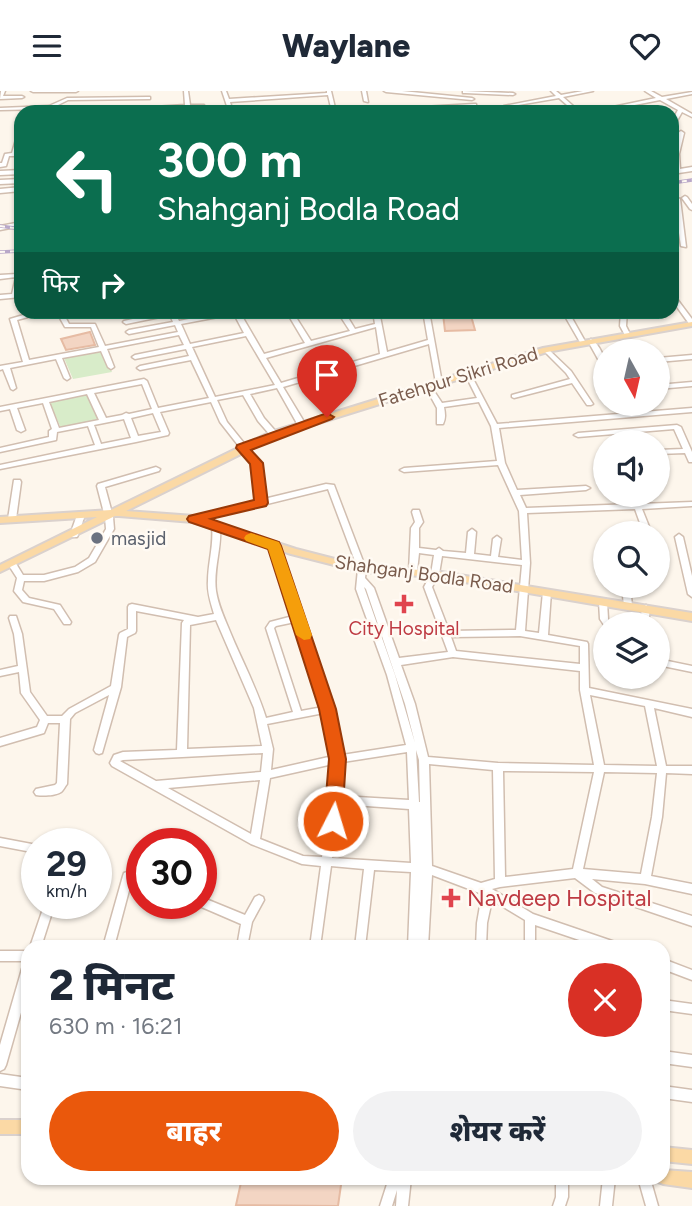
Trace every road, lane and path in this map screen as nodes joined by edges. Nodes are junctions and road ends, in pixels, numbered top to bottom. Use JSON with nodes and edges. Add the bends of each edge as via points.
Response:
{"nodes":[{"id":1,"x":3,"y":91,"type":"edge"},
{"id":2,"x":33,"y":91,"type":"edge"},
{"id":3,"x":76,"y":91,"type":"edge"},
{"id":4,"x":222,"y":91,"type":"edge"},
{"id":5,"x":265,"y":91,"type":"edge"},
{"id":6,"x":306,"y":91,"type":"edge"},
{"id":7,"x":364,"y":91,"type":"edge"},
{"id":8,"x":386,"y":91,"type":"edge"},
{"id":9,"x":553,"y":91,"type":"edge"},
{"id":10,"x":591,"y":91,"type":"edge"},
{"id":11,"x":647,"y":91,"type":"edge"},
{"id":12,"x":51,"y":92,"type":"edge"},
{"id":13,"x":329,"y":92,"type":"edge"},
{"id":14,"x":392,"y":92,"type":"edge"},
{"id":15,"x":410,"y":93,"type":"junction"},
{"id":16,"x":692,"y":93,"type":"edge"},
{"id":17,"x":148,"y":94,"type":"edge"},
{"id":18,"x":513,"y":95,"type":"dead end"},
{"id":19,"x":449,"y":96,"type":"edge"},
{"id":20,"x":22,"y":97,"type":"dead end"},
{"id":21,"x":472,"y":97,"type":"edge"},
{"id":22,"x":560,"y":97,"type":"junction"},
{"id":23,"x":658,"y":97,"type":"junction"},
{"id":24,"x":267,"y":98,"type":"junction"},
{"id":25,"x":228,"y":101,"type":"junction"},
{"id":26,"x":366,"y":101,"type":"dead end"},
{"id":27,"x":665,"y":101,"type":"junction"},
{"id":28,"x":58,"y":105,"type":"edge"},
{"id":29,"x":228,"y":105,"type":"edge"},
{"id":30,"x":413,"y":105,"type":"edge"},
{"id":31,"x":451,"y":105,"type":"edge"},
{"id":32,"x":512,"y":105,"type":"edge"},
{"id":33,"x":570,"y":105,"type":"edge"},
{"id":34,"x":622,"y":105,"type":"edge"},
{"id":35,"x":649,"y":105,"type":"edge"},
{"id":36,"x":672,"y":105,"type":"edge"},
{"id":37,"x":681,"y":110,"type":"joint"},
{"id":38,"x":679,"y":113,"type":"edge"},
{"id":39,"x":692,"y":117,"type":"edge"},
{"id":40,"x":681,"y":133,"type":"dead end"},
{"id":41,"x":679,"y":140,"type":"edge"},
{"id":42,"x":14,"y":154,"type":"edge"},
{"id":43,"x":0,"y":165,"type":"edge"},
{"id":44,"x":679,"y":212,"type":"edge"},
{"id":45,"x":684,"y":246,"type":"dead end"},
{"id":46,"x":679,"y":306,"type":"edge"},
{"id":47,"x":14,"y":319,"type":"edge"},
{"id":48,"x":63,"y":319,"type":"edge"},
{"id":49,"x":136,"y":319,"type":"edge"},
{"id":50,"x":174,"y":319,"type":"edge"},
{"id":51,"x":201,"y":319,"type":"edge"},
{"id":52,"x":239,"y":319,"type":"edge"},
{"id":53,"x":294,"y":319,"type":"edge"},
{"id":54,"x":345,"y":319,"type":"edge"},
{"id":55,"x":377,"y":319,"type":"edge"},
{"id":56,"x":428,"y":319,"type":"edge"},
{"id":57,"x":571,"y":319,"type":"edge"},
{"id":58,"x":623,"y":319,"type":"edge"},
{"id":59,"x":126,"y":321,"type":"dead end"},
{"id":60,"x":176,"y":324,"type":"junction"},
{"id":61,"x":692,"y":324,"type":"edge"},
{"id":62,"x":377,"y":325,"type":"junction"},
{"id":63,"x":353,"y":331,"type":"junction"},
{"id":64,"x":129,"y":333,"type":"dead end"},
{"id":65,"x":181,"y":333,"type":"junction"},
{"id":66,"x":247,"y":334,"type":"junction"},
{"id":67,"x":628,"y":336,"type":"junction"},
{"id":68,"x":432,"y":341,"type":"junction"},
{"id":69,"x":587,"y":342,"type":"junction"},
{"id":70,"x":309,"y":344,"type":"junction"},
{"id":71,"x":103,"y":348,"type":"junction"},
{"id":72,"x":187,"y":348,"type":"junction"},
{"id":73,"x":546,"y":350,"type":"junction"},
{"id":74,"x":593,"y":350,"type":"edge"},
{"id":75,"x":384,"y":355,"type":"junction"},
{"id":76,"x":58,"y":356,"type":"junction"},
{"id":77,"x":135,"y":357,"type":"dead end"},
{"id":78,"x":262,"y":357,"type":"junction"},
{"id":79,"x":692,"y":357,"type":"edge"},
{"id":80,"x":192,"y":358,"type":"junction"},
{"id":81,"x":670,"y":359,"type":"edge"},
{"id":82,"x":27,"y":363,"type":"junction"},
{"id":83,"x":3,"y":367,"type":"edge"},
{"id":84,"x":111,"y":367,"type":"dead end"},
{"id":85,"x":140,"y":368,"type":"dead end"},
{"id":86,"x":468,"y":374,"type":"junction"},
{"id":87,"x":67,"y":378,"type":"dead end"},
{"id":88,"x":574,"y":380,"type":"junction"},
{"id":89,"x":439,"y":383,"type":"junction"},
{"id":90,"x":692,"y":384,"type":"edge"},
{"id":91,"x":279,"y":386,"type":"junction"},
{"id":92,"x":428,"y":386,"type":"junction"},
{"id":93,"x":670,"y":386,"type":"edge"},
{"id":94,"x":13,"y":389,"type":"dead end"},
{"id":95,"x":90,"y":391,"type":"junction"},
{"id":96,"x":245,"y":392,"type":"junction"},
{"id":97,"x":514,"y":396,"type":"dead end"},
{"id":98,"x":212,"y":399,"type":"junction"},
{"id":99,"x":45,"y":400,"type":"junction"},
{"id":100,"x":481,"y":401,"type":"junction"},
{"id":101,"x":589,"y":404,"type":"dead end"},
{"id":102,"x":440,"y":405,"type":"junction"},
{"id":103,"x":13,"y":406,"type":"junction"},
{"id":104,"x":0,"y":408,"type":"edge"},
{"id":105,"x":156,"y":408,"type":"junction"},
{"id":106,"x":692,"y":409,"type":"edge"},
{"id":107,"x":670,"y":411,"type":"edge"},
{"id":108,"x":670,"y":413,"type":"edge"},
{"id":109,"x":125,"y":415,"type":"junction"},
{"id":110,"x":597,"y":417,"type":"edge"},
{"id":111,"x":103,"y":420,"type":"junction"},
{"id":112,"x":440,"y":422,"type":"dead end"},
{"id":113,"x":90,"y":423,"type":"junction"},
{"id":114,"x":302,"y":425,"type":"junction"},
{"id":115,"x":495,"y":426,"type":"junction"},
{"id":116,"x":677,"y":427,"type":"junction"},
{"id":117,"x":21,"y":430,"type":"dead end"},
{"id":118,"x":56,"y":430,"type":"junction"},
{"id":119,"x":274,"y":435,"type":"junction"},
{"id":120,"x":578,"y":435,"type":"dead end"},
{"id":121,"x":136,"y":440,"type":"junction"},
{"id":122,"x":99,"y":447,"type":"junction"},
{"id":123,"x":242,"y":448,"type":"junction"},
{"id":124,"x":0,"y":450,"type":"edge"},
{"id":125,"x":688,"y":451,"type":"junction"},
{"id":126,"x":670,"y":452,"type":"edge"},
{"id":127,"x":692,"y":460,"type":"edge"},
{"id":128,"x":501,"y":464,"type":"junction"},
{"id":129,"x":0,"y":467,"type":"edge"},
{"id":130,"x":156,"y":470,"type":"dead end"},
{"id":131,"x":404,"y":470,"type":"dead end"},
{"id":132,"x":17,"y":482,"type":"dead end"},
{"id":133,"x":586,"y":488,"type":"dead end"},
{"id":134,"x":515,"y":493,"type":"junction"},
{"id":135,"x":261,"y":503,"type":"junction"},
{"id":136,"x":692,"y":504,"type":"edge"},
{"id":137,"x":670,"y":506,"type":"edge"},
{"id":138,"x":599,"y":507,"type":"edge"},
{"id":139,"x":523,"y":511,"type":"junction"},
{"id":140,"x":416,"y":512,"type":"dead end"},
{"id":141,"x":112,"y":514,"type":"junction"},
{"id":142,"x":80,"y":515,"type":"junction"},
{"id":143,"x":12,"y":519,"type":"junction"},
{"id":144,"x":194,"y":519,"type":"junction"},
{"id":145,"x":0,"y":520,"type":"edge"},
{"id":146,"x":216,"y":526,"type":"junction"},
{"id":147,"x":472,"y":533,"type":"dead end"},
{"id":148,"x":74,"y":534,"type":"junction"},
{"id":149,"x":679,"y":537,"type":"dead end"},
{"id":150,"x":497,"y":539,"type":"dead end"},
{"id":151,"x":274,"y":546,"type":"junction"},
{"id":152,"x":415,"y":550,"type":"junction"},
{"id":153,"x":439,"y":551,"type":"junction"},
{"id":154,"x":470,"y":556,"type":"junction"},
{"id":155,"x":494,"y":560,"type":"junction"},
{"id":156,"x":526,"y":563,"type":"junction"},
{"id":157,"x":12,"y":564,"type":"junction"},
{"id":158,"x":0,"y":569,"type":"edge"},
{"id":159,"x":413,"y":571,"type":"junction"},
{"id":160,"x":435,"y":574,"type":"junction"},
{"id":161,"x":363,"y":575,"type":"junction"},
{"id":162,"x":21,"y":577,"type":"junction"},
{"id":163,"x":522,"y":588,"type":"junction"},
{"id":164,"x":547,"y":592,"type":"junction"},
{"id":165,"x":692,"y":594,"type":"edge"},
{"id":166,"x":627,"y":598,"type":"edge"},
{"id":167,"x":603,"y":602,"type":"junction"},
{"id":168,"x":628,"y":605,"type":"junction"},
{"id":169,"x":646,"y":608,"type":"junction"},
{"id":170,"x":604,"y":612,"type":"edge"},
{"id":171,"x":646,"y":612,"type":"edge"},
{"id":172,"x":220,"y":616,"type":"junction"},
{"id":173,"x":692,"y":617,"type":"edge"},
{"id":174,"x":13,"y":618,"type":"dead end"},
{"id":175,"x":299,"y":618,"type":"junction"},
{"id":176,"x":197,"y":620,"type":"junction"},
{"id":177,"x":67,"y":622,"type":"dead end"},
{"id":178,"x":446,"y":633,"type":"junction"},
{"id":179,"x":520,"y":633,"type":"junction"},
{"id":180,"x":543,"y":637,"type":"junction"},
{"id":181,"x":453,"y":654,"type":"junction"},
{"id":182,"x":397,"y":662,"type":"junction"},
{"id":183,"x":670,"y":664,"type":"edge"},
{"id":184,"x":22,"y":668,"type":"junction"},
{"id":185,"x":583,"y":668,"type":"junction"},
{"id":186,"x":692,"y":669,"type":"edge"},
{"id":187,"x":0,"y":673,"type":"edge"},
{"id":188,"x":116,"y":687,"type":"junction"},
{"id":189,"x":585,"y":690,"type":"junction"},
{"id":190,"x":649,"y":704,"type":"junction"},
{"id":191,"x":328,"y":709,"type":"junction"},
{"id":192,"x":692,"y":713,"type":"edge"},
{"id":193,"x":298,"y":715,"type":"junction"},
{"id":194,"x":65,"y":718,"type":"junction"},
{"id":195,"x":45,"y":720,"type":"junction"},
{"id":196,"x":261,"y":722,"type":"junction"},
{"id":197,"x":0,"y":742,"type":"edge"},
{"id":198,"x":417,"y":747,"type":"junction"},
{"id":199,"x":268,"y":748,"type":"junction"},
{"id":200,"x":99,"y":750,"type":"dead end"},
{"id":201,"x":182,"y":753,"type":"junction"},
{"id":202,"x":338,"y":759,"type":"junction"},
{"id":203,"x":424,"y":760,"type":"junction"},
{"id":204,"x":498,"y":767,"type":"junction"},
{"id":205,"x":600,"y":769,"type":"junction"},
{"id":206,"x":662,"y":769,"type":"junction"},
{"id":207,"x":692,"y":770,"type":"edge"},
{"id":208,"x":264,"y":776,"type":"junction"},
{"id":209,"x":154,"y":786,"type":"junction"},
{"id":210,"x":39,"y":792,"type":"dead end"},
{"id":211,"x":335,"y":800,"type":"junction"},
{"id":212,"x":420,"y":806,"type":"junction"},
{"id":213,"x":255,"y":841,"type":"junction"},
{"id":214,"x":0,"y":842,"type":"edge"},
{"id":215,"x":21,"y":846,"type":"edge"},
{"id":216,"x":327,"y":863,"type":"junction"},
{"id":217,"x":369,"y":866,"type":"junction"},
{"id":218,"x":422,"y":869,"type":"junction"},
{"id":219,"x":577,"y":873,"type":"junction"},
{"id":220,"x":645,"y":879,"type":"junction"},
{"id":221,"x":500,"y":882,"type":"junction"},
{"id":222,"x":126,"y":883,"type":"edge"},
{"id":223,"x":692,"y":888,"type":"edge"},
{"id":224,"x":485,"y":890,"type":"junction"},
{"id":225,"x":260,"y":900,"type":"dead end"},
{"id":226,"x":217,"y":909,"type":"edge"},
{"id":227,"x":530,"y":918,"type":"junction"},
{"id":228,"x":45,"y":919,"type":"edge"},
{"id":229,"x":247,"y":921,"type":"junction"},
{"id":230,"x":692,"y":921,"type":"edge"},
{"id":231,"x":37,"y":940,"type":"edge"},
{"id":232,"x":110,"y":940,"type":"edge"},
{"id":233,"x":243,"y":940,"type":"edge"},
{"id":234,"x":316,"y":940,"type":"edge"},
{"id":235,"x":361,"y":940,"type":"edge"},
{"id":236,"x":414,"y":940,"type":"edge"},
{"id":237,"x":423,"y":940,"type":"edge"},
{"id":238,"x":481,"y":940,"type":"edge"},
{"id":239,"x":530,"y":940,"type":"edge"},
{"id":240,"x":594,"y":940,"type":"edge"},
{"id":241,"x":0,"y":956,"type":"edge"},
{"id":242,"x":21,"y":956,"type":"edge"},
{"id":243,"x":670,"y":967,"type":"edge"},
{"id":244,"x":692,"y":975,"type":"edge"},
{"id":245,"x":21,"y":998,"type":"edge"},
{"id":246,"x":670,"y":1006,"type":"edge"},
{"id":247,"x":692,"y":1009,"type":"edge"},
{"id":248,"x":670,"y":1058,"type":"edge"},
{"id":249,"x":692,"y":1061,"type":"edge"},
{"id":250,"x":0,"y":1065,"type":"edge"},
{"id":251,"x":0,"y":1080,"type":"edge"},
{"id":252,"x":21,"y":1083,"type":"edge"},
{"id":253,"x":670,"y":1093,"type":"edge"},
{"id":254,"x":692,"y":1096,"type":"edge"},
{"id":255,"x":21,"y":1127,"type":"edge"},
{"id":256,"x":0,"y":1128,"type":"edge"},
{"id":257,"x":670,"y":1155,"type":"edge"},
{"id":258,"x":692,"y":1157,"type":"edge"},
{"id":259,"x":670,"y":1178,"type":"edge"},
{"id":260,"x":692,"y":1180,"type":"edge"},
{"id":261,"x":394,"y":1185,"type":"edge"},
{"id":262,"x":404,"y":1185,"type":"edge"},
{"id":263,"x":562,"y":1185,"type":"edge"},
{"id":264,"x":608,"y":1185,"type":"edge"},
{"id":265,"x":646,"y":1185,"type":"edge"},
{"id":266,"x":386,"y":1206,"type":"edge"},
{"id":267,"x":402,"y":1206,"type":"edge"},
{"id":268,"x":559,"y":1206,"type":"edge"},
{"id":269,"x":606,"y":1206,"type":"edge"},
{"id":270,"x":653,"y":1206,"type":"edge"}],
"edges":[{"from":1,"to":20,"type":"street","via":[[0,98]]},
{"from":2,"to":12,"type":"street"},
{"from":3,"to":12,"type":"street"},
{"from":4,"to":25,"type":"street"},
{"from":5,"to":24,"type":"street"},
{"from":6,"to":13,"type":"street"},
{"from":7,"to":26,"type":"street"},
{"from":8,"to":14,"type":"street"},
{"from":9,"to":22,"type":"street"},
{"from":10,"to":22,"type":"street"},
{"from":11,"to":23,"type":"street"},
{"from":13,"to":24,"type":"street"},
{"from":14,"to":15,"type":"street"},
{"from":15,"to":19,"type":"street"},
{"from":15,"to":30,"type":"street"},
{"from":16,"to":23,"type":"street"},
{"from":17,"to":28,"type":"street","via":[[67,99]]},
{"from":18,"to":21,"type":"street"},
{"from":19,"to":21,"type":"street"},
{"from":21,"to":31,"type":"street"},
{"from":22,"to":32,"type":"street"},
{"from":22,"to":33,"type":"street"},
{"from":23,"to":27,"type":"street"},
{"from":23,"to":34,"type":"street"},
{"from":24,"to":25,"type":"street"},
{"from":25,"to":29,"type":"street"},
{"from":27,"to":35,"type":"street"},
{"from":27,"to":36,"type":"street"},
{"from":37,"to":38,"type":"street"},
{"from":37,"to":39,"type":"street"},
{"from":40,"to":41,"type":"street"},
{"from":42,"to":43,"type":"street","via":[[7,155]]},
{"from":44,"to":45,"type":"street"},
{"from":46,"to":61,"type":"street"},
{"from":47,"to":82,"type":"street"},
{"from":48,"to":71,"type":"street","via":[[67,326],[93,325]]},
{"from":49,"to":59,"type":"street"},
{"from":50,"to":60,"type":"street"},
{"from":51,"to":60,"type":"street"},
{"from":52,"to":66,"type":"street"},
{"from":53,"to":70,"type":"street"},
{"from":54,"to":63,"type":"street"},
{"from":55,"to":62,"type":"street"},
{"from":56,"to":68,"type":"street"},
{"from":57,"to":69,"type":"street"},
{"from":58,"to":67,"type":"street"},
{"from":60,"to":64,"type":"street"},
{"from":60,"to":65,"type":"street"},
{"from":61,"to":67,"type":"main road","name":"Fatehpur Sikri Road"},
{"from":62,"to":63,"type":"street"},
{"from":62,"to":75,"type":"street"},
{"from":63,"to":70,"type":"street"},
{"from":65,"to":71,"type":"street"},
{"from":65,"to":72,"type":"street"},
{"from":66,"to":72,"type":"street"},
{"from":66,"to":78,"type":"street"},
{"from":67,"to":69,"type":"main road","name":"Fatehpur Sikri Road"},
{"from":68,"to":75,"type":"street"},
{"from":68,"to":89,"type":"street"},
{"from":69,"to":73,"type":"main road","name":"Fatehpur Sikri Road"},
{"from":69,"to":74,"type":"street"},
{"from":70,"to":78,"type":"street"},
{"from":71,"to":76,"type":"street"},
{"from":71,"to":84,"type":"street"},
{"from":72,"to":77,"type":"street"},
{"from":72,"to":80,"type":"street"},
{"from":73,"to":86,"type":"main road","name":"Fatehpur Sikri Road"},
{"from":73,"to":88,"type":"street"},
{"from":75,"to":91,"type":"street"},
{"from":76,"to":82,"type":"street"},
{"from":76,"to":87,"type":"street"},
{"from":78,"to":91,"type":"street"},
{"from":79,"to":81,"type":"street"},
{"from":80,"to":85,"type":"street"},
{"from":80,"to":98,"type":"street"},
{"from":82,"to":83,"type":"street"},
{"from":83,"to":94,"type":"street"},
{"from":86,"to":89,"type":"main road","name":"Fatehpur Sikri Road"},
{"from":86,"to":100,"type":"street"},
{"from":88,"to":97,"type":"street"},
{"from":88,"to":101,"type":"street"},
{"from":89,"to":92,"type":"main road","name":"Fatehpur Sikri Road"},
{"from":90,"to":93,"type":"street"},
{"from":91,"to":96,"type":"street"},
{"from":91,"to":114,"type":"street"},
{"from":92,"to":102,"type":"street"},
{"from":92,"to":114,"type":"main road","name":"Fatehpur Sikri Road"},
{"from":95,"to":99,"type":"street"},
{"from":95,"to":105,"type":"street","via":[[144,381]]},
{"from":95,"to":111,"type":"street"},
{"from":96,"to":98,"type":"street"},
{"from":96,"to":119,"type":"street"},
{"from":98,"to":105,"type":"street"},
{"from":98,"to":123,"type":"street"},
{"from":99,"to":103,"type":"street"},
{"from":99,"to":118,"type":"street"},
{"from":100,"to":102,"type":"street"},
{"from":100,"to":115,"type":"street"},
{"from":102,"to":112,"type":"street"},
{"from":103,"to":104,"type":"street"},
{"from":103,"to":117,"type":"street"},
{"from":105,"to":109,"type":"street"},
{"from":105,"to":121,"type":"street","via":[[165,434]]},
{"from":106,"to":107,"type":"street"},
{"from":108,"to":116,"type":"street"},
{"from":109,"to":111,"type":"street"},
{"from":109,"to":121,"type":"street"},
{"from":110,"to":115,"type":"street"},
{"from":111,"to":113,"type":"street"},
{"from":113,"to":118,"type":"street"},
{"from":113,"to":122,"type":"street"},
{"from":114,"to":119,"type":"main road","name":"Fatehpur Sikri Road"},
{"from":115,"to":128,"type":"street"},
{"from":116,"to":120,"type":"street"},
{"from":116,"to":125,"type":"street"},
{"from":118,"to":124,"type":"street","via":[[53,438]]},
{"from":119,"to":123,"type":"main road","name":"Fatehpur Sikri Road"},
{"from":121,"to":122,"type":"street"},
{"from":122,"to":129,"type":"street"},
{"from":123,"to":135,"type":"street","via":[[256,463]]},
{"from":123,"to":141,"type":"main road","name":"Fatehpur Sikri Road"},
{"from":125,"to":126,"type":"street"},
{"from":125,"to":127,"type":"street"},
{"from":128,"to":131,"type":"street"},
{"from":128,"to":134,"type":"street"},
{"from":130,"to":141,"type":"street","via":[[101,486]]},
{"from":132,"to":143,"type":"street"},
{"from":133,"to":134,"type":"street"},
{"from":134,"to":139,"type":"street"},
{"from":135,"to":144,"type":"street"},
{"from":135,"to":161,"type":"street","via":[[330,486]]},
{"from":136,"to":137,"type":"street"},
{"from":138,"to":139,"type":"street"},
{"from":139,"to":156,"type":"street"},
{"from":140,"to":152,"type":"street"},
{"from":141,"to":142,"type":"main road","name":"Shahganj Bodla Road"},
{"from":141,"to":144,"type":"main road","name":"Shahganj Bodla Road"},
{"from":141,"to":148,"type":"main road","name":"Fatehpur Sikri Road"},
{"from":141,"to":162,"type":"street","via":[[110,529],[92,560],[78,569],[44,578]]},
{"from":142,"to":143,"type":"main road","name":"Shahganj Bodla Road"},
{"from":142,"to":148,"type":"street"},
{"from":143,"to":145,"type":"main road","name":"Shahganj Bodla Road"},
{"from":144,"to":146,"type":"main road","name":"Shahganj Bodla Road"},
{"from":146,"to":151,"type":"main road","name":"Shahganj Bodla Road"},
{"from":146,"to":172,"type":"street","via":[[218,545],[210,582]]},
{"from":147,"to":154,"type":"street"},
{"from":148,"to":157,"type":"main road","name":"Fatehpur Sikri Road"},
{"from":149,"to":165,"type":"street"},
{"from":150,"to":155,"type":"street"},
{"from":151,"to":161,"type":"main road","name":"Shahganj Bodla Road"},
{"from":151,"to":175,"type":"street"},
{"from":152,"to":153,"type":"street"},
{"from":152,"to":159,"type":"street"},
{"from":153,"to":154,"type":"street"},
{"from":153,"to":160,"type":"street"},
{"from":154,"to":155,"type":"street"},
{"from":155,"to":156,"type":"street"},
{"from":156,"to":163,"type":"street"},
{"from":157,"to":158,"type":"main road","name":"Fatehpur Sikri Road"},
{"from":157,"to":162,"type":"street"},
{"from":159,"to":160,"type":"main road","name":"Shahganj Bodla Road"},
{"from":159,"to":161,"type":"main road","name":"Shahganj Bodla Road"},
{"from":160,"to":163,"type":"main road","name":"Shahganj Bodla Road"},
{"from":160,"to":178,"type":"street","via":[[428,587]]},
{"from":161,"to":182,"type":"street"},
{"from":161,"to":198,"type":"street","via":[[360,589]]},
{"from":162,"to":177,"type":"street","via":[[18,591],[26,600],[57,607]]},
{"from":163,"to":164,"type":"main road","name":"Shahganj Bodla Road"},
{"from":163,"to":179,"type":"street"},
{"from":164,"to":167,"type":"main road","name":"Shahganj Bodla Road"},
{"from":164,"to":180,"type":"street"},
{"from":166,"to":168,"type":"street"},
{"from":167,"to":168,"type":"main road","name":"Shahganj Bodla Road"},
{"from":167,"to":170,"type":"street"},
{"from":168,"to":169,"type":"main road","name":"Shahganj Bodla Road"},
{"from":169,"to":171,"type":"street"},
{"from":169,"to":173,"type":"main road","name":"Shahganj Bodla Road"},
{"from":172,"to":176,"type":"street"},
{"from":172,"to":196,"type":"street"},
{"from":174,"to":184,"type":"street"},
{"from":175,"to":191,"type":"street"},
{"from":175,"to":193,"type":"street","via":[[270,628]]},
{"from":176,"to":188,"type":"street","via":[[132,607],[132,631],[123,635]]},
{"from":176,"to":201,"type":"street","via":[[186,623]]},
{"from":178,"to":179,"type":"street"},
{"from":178,"to":181,"type":"street"},
{"from":179,"to":180,"type":"street"},
{"from":180,"to":185,"type":"street","via":[[582,643]]},
{"from":181,"to":182,"type":"street"},
{"from":181,"to":185,"type":"street"},
{"from":182,"to":198,"type":"street"},
{"from":183,"to":186,"type":"street"},
{"from":184,"to":187,"type":"street"},
{"from":184,"to":195,"type":"street","via":[[26,693]]},
{"from":185,"to":189,"type":"street"},
{"from":188,"to":194,"type":"street"},
{"from":188,"to":200,"type":"street"},
{"from":189,"to":190,"type":"street"},
{"from":189,"to":205,"type":"street"},
{"from":190,"to":192,"type":"street"},
{"from":190,"to":206,"type":"street"},
{"from":191,"to":193,"type":"street"},
{"from":191,"to":202,"type":"street"},
{"from":193,"to":196,"type":"street"},
{"from":194,"to":195,"type":"street"},
{"from":194,"to":210,"type":"street","via":[[62,784]]},
{"from":195,"to":197,"type":"street","via":[[41,730]]},
{"from":196,"to":199,"type":"street"},
{"from":198,"to":202,"type":"street"},
{"from":198,"to":203,"type":"street"},
{"from":198,"to":212,"type":"street"},
{"from":199,"to":201,"type":"street"},
{"from":199,"to":208,"type":"street"},
{"from":201,"to":209,"type":"street","via":[[117,758],[116,765]]},
{"from":202,"to":208,"type":"street"},
{"from":202,"to":211,"type":"street"},
{"from":203,"to":204,"type":"street"},
{"from":203,"to":212,"type":"street"},
{"from":204,"to":205,"type":"street"},
{"from":204,"to":221,"type":"street"},
{"from":205,"to":206,"type":"street"},
{"from":205,"to":219,"type":"street"},
{"from":206,"to":207,"type":"street"},
{"from":206,"to":220,"type":"street"},
{"from":208,"to":209,"type":"street"},
{"from":208,"to":213,"type":"street"},
{"from":209,"to":213,"type":"street"},
{"from":211,"to":212,"type":"street"},
{"from":211,"to":216,"type":"street"},
{"from":212,"to":218,"type":"street"},
{"from":213,"to":216,"type":"street","via":[[290,857]]},
{"from":214,"to":215,"type":"street"},
{"from":216,"to":217,"type":"street"},
{"from":216,"to":234,"type":"street"},
{"from":217,"to":218,"type":"street"},
{"from":217,"to":235,"type":"street"},
{"from":218,"to":224,"type":"street"},
{"from":218,"to":236,"type":"street"},
{"from":218,"to":237,"type":"street"},
{"from":219,"to":220,"type":"street"},
{"from":219,"to":221,"type":"street"},
{"from":219,"to":230,"type":"street","via":[[599,890]]},
{"from":220,"to":223,"type":"street"},
{"from":221,"to":224,"type":"street"},
{"from":222,"to":232,"type":"street"},
{"from":224,"to":227,"type":"street"},
{"from":224,"to":238,"type":"street"},
{"from":225,"to":229,"type":"street"},
{"from":226,"to":229,"type":"street"},
{"from":227,"to":239,"type":"street"},
{"from":227,"to":240,"type":"street"},
{"from":228,"to":231,"type":"street"},
{"from":229,"to":233,"type":"street"},
{"from":241,"to":242,"type":"street"},
{"from":243,"to":244,"type":"street"},
{"from":245,"to":250,"type":"street"},
{"from":246,"to":247,"type":"street"},
{"from":248,"to":249,"type":"street"},
{"from":251,"to":252,"type":"street"},
{"from":253,"to":254,"type":"street"},
{"from":255,"to":256,"type":"main road"},
{"from":257,"to":258,"type":"main road"},
{"from":259,"to":260,"type":"main road"},
{"from":261,"to":266,"type":"street"},
{"from":262,"to":267,"type":"street"},
{"from":263,"to":268,"type":"street"},
{"from":264,"to":269,"type":"street"},
{"from":265,"to":270,"type":"street"}]}
